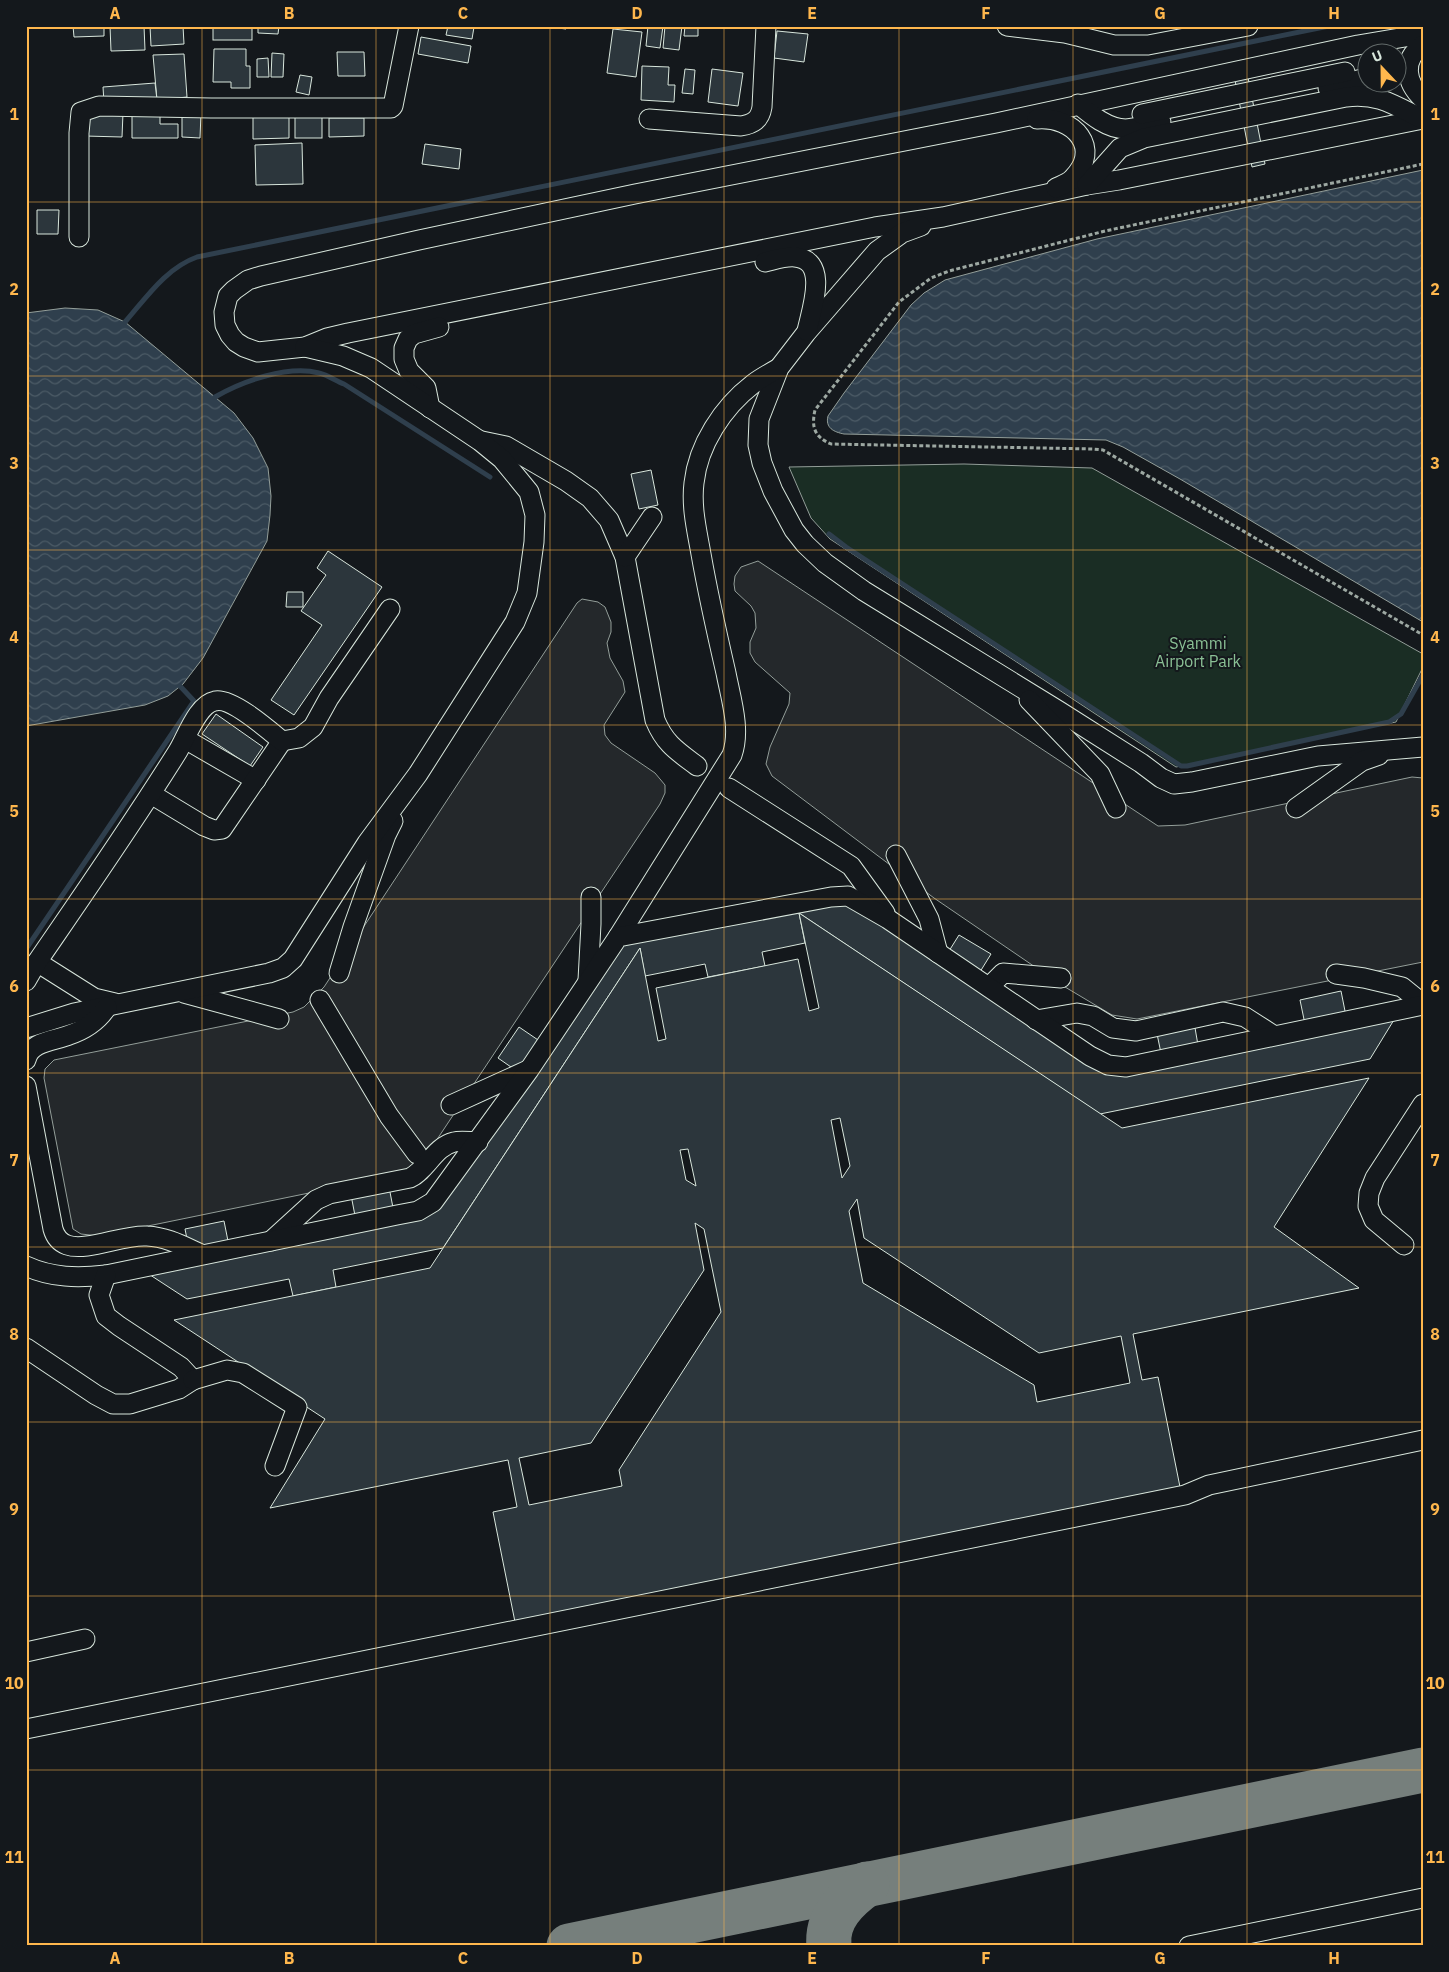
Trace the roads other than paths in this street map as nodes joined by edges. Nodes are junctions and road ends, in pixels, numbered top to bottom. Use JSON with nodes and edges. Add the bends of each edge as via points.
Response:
{"nodes":[{"id":1,"x":408,"y":26,"type":"edge"},
{"id":2,"x":766,"y":26,"type":"edge"},
{"id":3,"x":1248,"y":26,"type":"edge"},
{"id":4,"x":1018,"y":27,"type":"edge"},
{"id":5,"x":1423,"y":34,"type":"edge"},
{"id":6,"x":1405,"y":42,"type":"edge"},
{"id":7,"x":1356,"y":44,"type":"edge"},
{"id":8,"x":1423,"y":45,"type":"edge"},
{"id":9,"x":1356,"y":56,"type":"edge"},
{"id":10,"x":1356,"y":69,"type":"edge"},
{"id":11,"x":1356,"y":81,"type":"edge"},
{"id":12,"x":1423,"y":99,"type":"edge"},
{"id":13,"x":1078,"y":104,"type":"junction"},
{"id":14,"x":649,"y":119,"type":"dead end"},
{"id":15,"x":1422,"y":119,"type":"edge"},
{"id":16,"x":996,"y":123,"type":"junction"},
{"id":17,"x":1087,"y":185,"type":"junction"},
{"id":18,"x":1042,"y":194,"type":"junction"},
{"id":19,"x":943,"y":217,"type":"junction"},
{"id":20,"x":79,"y":236,"type":"dead end"},
{"id":21,"x":806,"y":333,"type":"junction"},
{"id":22,"x":305,"y":347,"type":"junction"},
{"id":23,"x":778,"y":368,"type":"junction"},
{"id":24,"x":430,"y":408,"type":"junction"},
{"id":25,"x":480,"y":441,"type":"junction"},
{"id":26,"x":652,"y":517,"type":"dead end"},
{"id":27,"x":625,"y":557,"type":"junction"},
{"id":28,"x":390,"y":609,"type":"dead end"},
{"id":29,"x":1016,"y":686,"type":"junction"},
{"id":30,"x":185,"y":739,"type":"junction"},
{"id":31,"x":282,"y":741,"type":"junction"},
{"id":32,"x":1423,"y":747,"type":"edge"},
{"id":33,"x":1399,"y":748,"type":"junction"},
{"id":34,"x":697,"y":766,"type":"dead end"},
{"id":35,"x":418,"y":774,"type":"junction"},
{"id":36,"x":256,"y":780,"type":"junction"},
{"id":37,"x":729,"y":788,"type":"dead end"},
{"id":38,"x":151,"y":794,"type":"junction"},
{"id":39,"x":1116,"y":808,"type":"dead end"},
{"id":40,"x":1296,"y":808,"type":"dead end"},
{"id":41,"x":896,"y":855,"type":"dead end"},
{"id":42,"x":591,"y":897,"type":"dead end"},
{"id":43,"x":888,"y":919,"type":"junction"},
{"id":44,"x":618,"y":937,"type":"junction"},
{"id":45,"x":938,"y":953,"type":"junction"},
{"id":46,"x":37,"y":962,"type":"junction"},
{"id":47,"x":340,"y":973,"type":"dead end"},
{"id":48,"x":1336,"y":974,"type":"dead end"},
{"id":49,"x":1061,"y":978,"type":"dead end"},
{"id":50,"x":26,"y":981,"type":"edge"},
{"id":51,"x":588,"y":981,"type":"junction"},
{"id":52,"x":989,"y":987,"type":"junction"},
{"id":53,"x":178,"y":991,"type":"junction"},
{"id":54,"x":320,"y":1000,"type":"dead end"},
{"id":55,"x":1423,"y":1005,"type":"edge"},
{"id":56,"x":113,"y":1006,"type":"junction"},
{"id":57,"x":279,"y":1019,"type":"dead end"},
{"id":58,"x":1036,"y":1020,"type":"junction"},
{"id":59,"x":26,"y":1028,"type":"edge"},
{"id":60,"x":1273,"y":1035,"type":"junction"},
{"id":61,"x":26,"y":1060,"type":"edge"},
{"id":62,"x":529,"y":1070,"type":"junction"},
{"id":63,"x":26,"y":1086,"type":"edge"},
{"id":64,"x":1423,"y":1104,"type":"edge"},
{"id":65,"x":452,"y":1105,"type":"dead end"},
{"id":66,"x":478,"y":1142,"type":"junction"},
{"id":67,"x":417,"y":1154,"type":"dead end"},
{"id":68,"x":271,"y":1241,"type":"junction"},
{"id":69,"x":1404,"y":1245,"type":"dead end"},
{"id":70,"x":201,"y":1254,"type":"junction"},
{"id":71,"x":26,"y":1266,"type":"edge"},
{"id":72,"x":106,"y":1275,"type":"junction"},
{"id":73,"x":26,"y":1348,"type":"edge"},
{"id":74,"x":193,"y":1380,"type":"junction"},
{"id":75,"x":1423,"y":1440,"type":"edge"},
{"id":76,"x":275,"y":1466,"type":"dead end"},
{"id":77,"x":85,"y":1639,"type":"dead end"},
{"id":78,"x":26,"y":1652,"type":"edge"},
{"id":79,"x":26,"y":1729,"type":"edge"},
{"id":80,"x":1423,"y":1898,"type":"edge"},
{"id":81,"x":1189,"y":1946,"type":"edge"}],
"edges":[{"from":1,"to":20,"type":"street","via":[[394,106],[391,108],[99,106],[81,112]]},
{"from":2,"to":14,"type":"street","via":[[762,107],[755,122],[741,126]]},
{"from":3,"to":4,"type":"street","via":[[1131,45],[1114,45],[1065,33]]},
{"from":5,"to":6,"type":"street"},
{"from":7,"to":13,"type":"street"},
{"from":8,"to":12,"type":"street","via":[[1417,49],[1408,68],[1409,81]]},
{"from":9,"to":13,"type":"street","via":[[1138,102],[1111,106]]},
{"from":10,"to":13,"type":"street","via":[[1125,117]]},
{"from":11,"to":13,"type":"street","via":[[1126,129],[1090,115]]},
{"from":13,"to":16,"type":"street"},
{"from":15,"to":17,"type":"street","via":[[1356,143],[1144,186],[1109,188]]},
{"from":15,"to":17,"type":"street","via":[[1374,97],[1346,96],[1144,138],[1120,148]]},
{"from":16,"to":18,"type":"street","via":[[1046,118],[1060,120],[1072,126],[1080,136],[1084,146],[1081,167],[1072,180]]},
{"from":16,"to":22,"type":"street","via":[[722,176],[419,240],[248,280],[228,296],[225,325],[244,348],[258,352]]},
{"from":17,"to":18,"type":"street"},
{"from":18,"to":19,"type":"street"},
{"from":19,"to":21,"type":"street","via":[[902,233],[877,251]]},
{"from":19,"to":22,"type":"street","via":[[874,227],[341,335]]},
{"from":21,"to":23,"type":"street"},
{"from":21,"to":24,"type":"street","via":[[817,288],[816,276],[812,266],[795,257],[423,330],[408,339],[404,360],[409,371],[426,388]]},
{"from":22,"to":24,"type":"street","via":[[343,356],[370,368]]},
{"from":23,"to":29,"type":"street","via":[[759,419],[758,445],[773,490],[794,530],[825,563],[864,591]]},
{"from":23,"to":44,"type":"street","via":[[753,384],[720,418],[704,445],[694,483],[694,514],[728,684],[736,744]]},
{"from":24,"to":25,"type":"street"},
{"from":25,"to":27,"type":"street","via":[[506,446],[590,498],[608,520]]},
{"from":25,"to":35,"type":"street","via":[[502,459],[529,492],[535,515],[529,584],[516,622]]},
{"from":26,"to":27,"type":"street"},
{"from":27,"to":34,"type":"street","via":[[655,720],[668,744]]},
{"from":28,"to":31,"type":"street","via":[[313,727],[299,738]]},
{"from":29,"to":33,"type":"street","via":[[1174,784],[1318,756]]},
{"from":29,"to":39,"type":"street","via":[[1100,774]]},
{"from":30,"to":31,"type":"street","via":[[200,711],[217,700],[228,702]]},
{"from":30,"to":36,"type":"street"},
{"from":30,"to":38,"type":"street"},
{"from":31,"to":36,"type":"street"},
{"from":32,"to":33,"type":"street"},
{"from":33,"to":40,"type":"street","via":[[1362,761]]},
{"from":35,"to":47,"type":"street","via":[[386,836]]},
{"from":35,"to":53,"type":"street","via":[[367,843],[293,959],[283,968],[269,973]]},
{"from":36,"to":38,"type":"street","via":[[222,829],[204,826]]},
{"from":37,"to":43,"type":"street","via":[[851,866]]},
{"from":38,"to":46,"type":"street"},
{"from":41,"to":45,"type":"street","via":[[929,919]]},
{"from":42,"to":51,"type":"street"},
{"from":43,"to":44,"type":"street","via":[[848,896],[831,897]]},
{"from":43,"to":45,"type":"street"},
{"from":44,"to":51,"type":"street"},
{"from":45,"to":52,"type":"street"},
{"from":46,"to":50,"type":"street"},
{"from":46,"to":56,"type":"street","via":[[94,998]]},
{"from":48,"to":55,"type":"street","via":[[1402,988]]},
{"from":49,"to":52,"type":"street","via":[[1003,973]]},
{"from":51,"to":62,"type":"street"},
{"from":52,"to":58,"type":"street"},
{"from":53,"to":56,"type":"street"},
{"from":53,"to":57,"type":"street"},
{"from":54,"to":67,"type":"street","via":[[389,1116]]},
{"from":55,"to":60,"type":"street"},
{"from":56,"to":59,"type":"street","via":[[74,1013]]},
{"from":56,"to":61,"type":"street","via":[[88,1026],[37,1045]]},
{"from":58,"to":60,"type":"street","via":[[1077,1013],[1093,1016],[1113,1028],[1136,1031],[1223,1012],[1245,1017]]},
{"from":58,"to":60,"type":"street","via":[[1108,1065],[1126,1066]]},
{"from":62,"to":65,"type":"street"},
{"from":62,"to":66,"type":"street"},
{"from":63,"to":70,"type":"street","via":[[56,1238],[67,1245],[81,1246],[136,1235],[148,1236],[168,1239]]},
{"from":64,"to":69,"type":"street","via":[[1374,1178],[1369,1193],[1368,1206],[1374,1220]]},
{"from":66,"to":68,"type":"street","via":[[454,1142],[436,1152],[419,1174],[410,1178],[329,1194],[316,1200]]},
{"from":66,"to":68,"type":"street","via":[[442,1192],[418,1211]]},
{"from":68,"to":70,"type":"street"},
{"from":70,"to":72,"type":"street"},
{"from":71,"to":72,"type":"street","via":[[56,1276]]},
{"from":72,"to":74,"type":"street","via":[[99,1295],[106,1316],[182,1367]]},
{"from":73,"to":74,"type":"street","via":[[113,1404],[130,1404]]},
{"from":74,"to":76,"type":"street","via":[[227,1370],[243,1373],[297,1407]]},
{"from":75,"to":79,"type":"street","via":[[1209,1485],[1185,1495]]},
{"from":77,"to":78,"type":"street"},
{"from":80,"to":81,"type":"street"}]}
